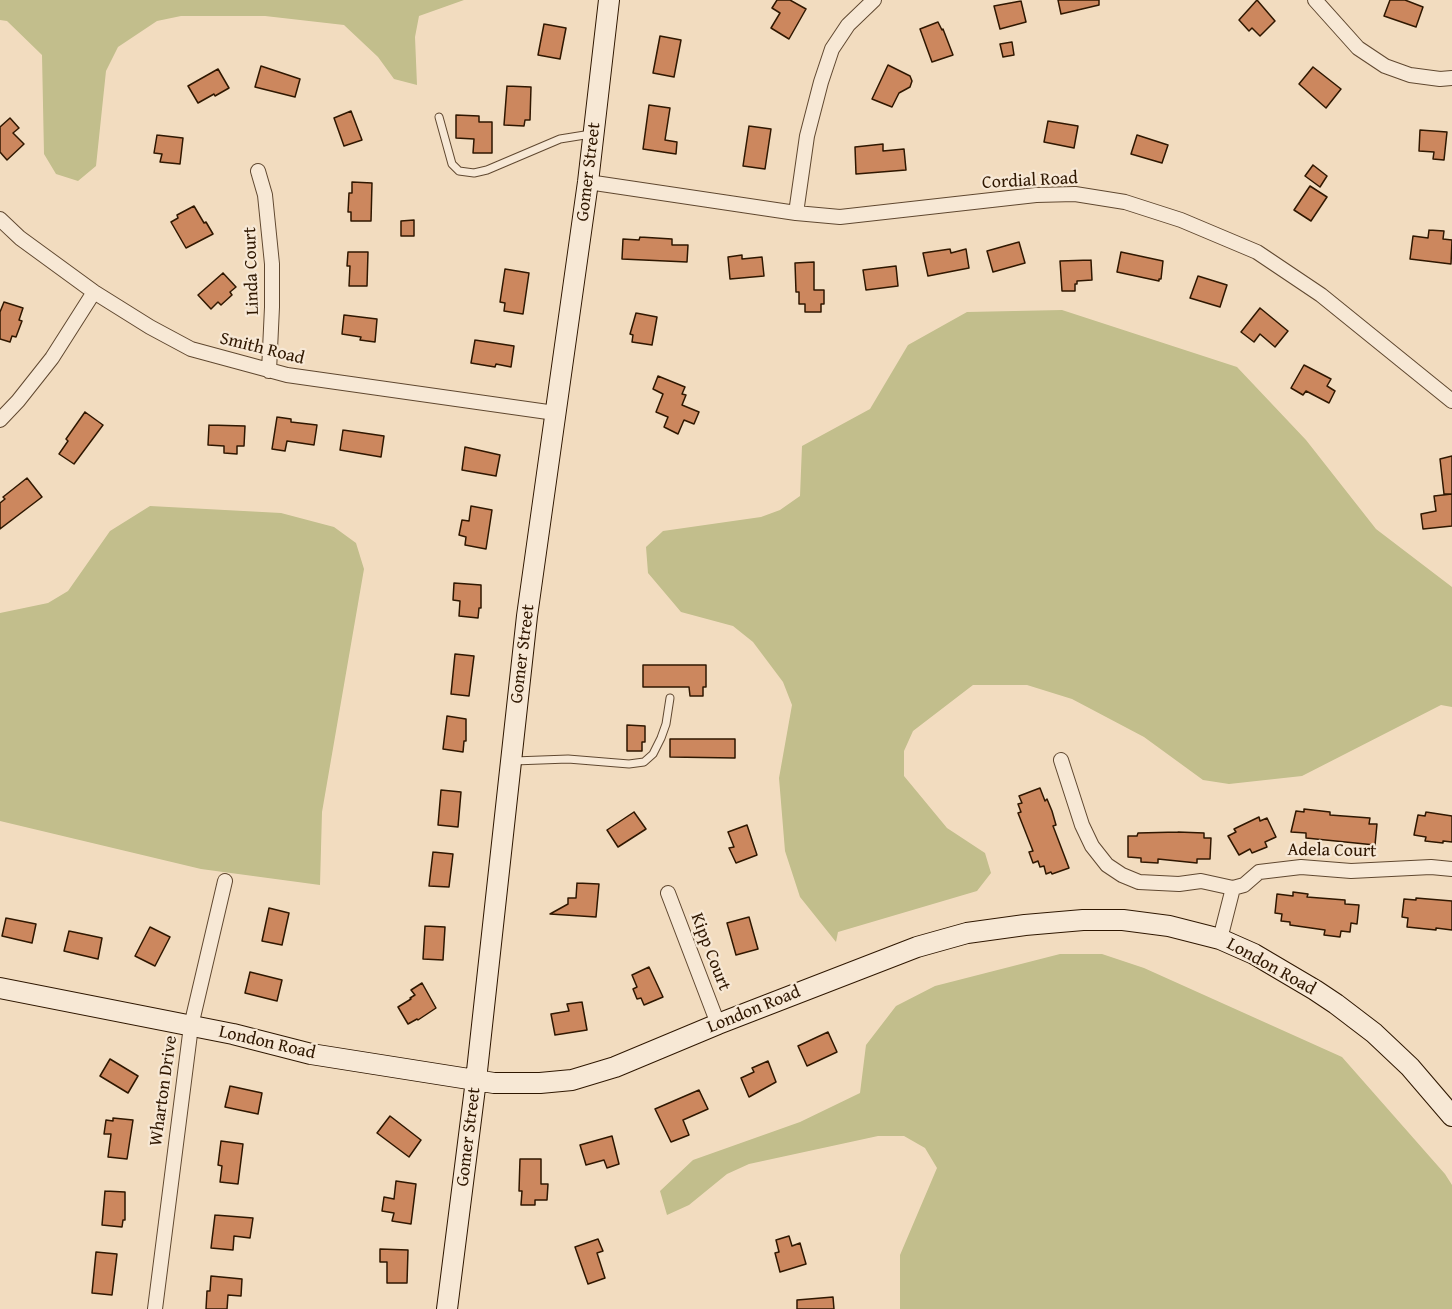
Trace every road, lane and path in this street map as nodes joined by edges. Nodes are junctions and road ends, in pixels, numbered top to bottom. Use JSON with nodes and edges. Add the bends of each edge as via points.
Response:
{"nodes":[{"id":1,"x":609,"y":0,"type":"edge"},
{"id":2,"x":874,"y":0,"type":"edge"},
{"id":3,"x":1315,"y":0,"type":"edge"},
{"id":4,"x":1452,"y":78,"type":"edge"},
{"id":5,"x":440,"y":117,"type":"dead end"},
{"id":6,"x":594,"y":133,"type":"junction"},
{"id":7,"x":258,"y":171,"type":"dead end"},
{"id":8,"x":588,"y":182,"type":"junction"},
{"id":9,"x":796,"y":213,"type":"junction"},
{"id":10,"x":0,"y":219,"type":"edge"},
{"id":11,"x":94,"y":292,"type":"junction"},
{"id":12,"x":269,"y":371,"type":"junction"},
{"id":13,"x":1452,"y":401,"type":"edge"},
{"id":14,"x":555,"y":413,"type":"junction"},
{"id":15,"x":0,"y":420,"type":"edge"},
{"id":16,"x":670,"y":698,"type":"dead end"},
{"id":17,"x":1061,"y":760,"type":"dead end"},
{"id":18,"x":511,"y":761,"type":"junction"},
{"id":19,"x":1452,"y":869,"type":"edge"},
{"id":20,"x":225,"y":881,"type":"dead end"},
{"id":21,"x":1233,"y":888,"type":"junction"},
{"id":22,"x":668,"y":893,"type":"dead end"},
{"id":23,"x":1220,"y":939,"type":"junction"},
{"id":24,"x":0,"y":988,"type":"edge"},
{"id":25,"x":718,"y":1024,"type":"junction"},
{"id":26,"x":191,"y":1026,"type":"junction"},
{"id":27,"x":476,"y":1080,"type":"junction"},
{"id":28,"x":1452,"y":1116,"type":"edge"},
{"id":29,"x":155,"y":1309,"type":"edge"},
{"id":30,"x":447,"y":1309,"type":"edge"}],
"edges":[{"from":1,"to":6,"type":"street","name":"Gomer Street"},
{"from":2,"to":9,"type":"street","via":[[848,25],[832,49],[807,136]]},
{"from":3,"to":4,"type":"street","via":[[1358,48],[1385,66],[1410,75]]},
{"from":5,"to":6,"type":"lane","via":[[452,164],[459,171],[474,173],[560,139]]},
{"from":6,"to":8,"type":"street","name":"Gomer Street"},
{"from":7,"to":12,"type":"street","name":"Linda Court","via":[[265,195],[273,264]]},
{"from":8,"to":9,"type":"street","name":"Cordial Road"},
{"from":8,"to":14,"type":"street","name":"Gomer Street"},
{"from":9,"to":13,"type":"street","name":"Cordial Road","via":[[840,217],[1036,195],[1075,194],[1125,202],[1181,220],[1257,252],[1321,295]]},
{"from":10,"to":11,"type":"street","name":"Smith Road"},
{"from":11,"to":12,"type":"street","name":"Smith Road","via":[[191,349]]},
{"from":11,"to":15,"type":"street","via":[[52,358]]},
{"from":12,"to":14,"type":"street","name":"Smith Road"},
{"from":14,"to":18,"type":"street","name":"Gomer Street"},
{"from":16,"to":18,"type":"lane","via":[[661,738],[644,762]]},
{"from":17,"to":21,"type":"street","via":[[1082,825],[1107,865],[1139,882],[1201,881]]},
{"from":18,"to":27,"type":"street","name":"Gomer Street"},
{"from":19,"to":21,"type":"street","name":"Adela Court","via":[[1276,869],[1259,872],[1244,885]]},
{"from":20,"to":26,"type":"street","name":"Wharton Drive"},
{"from":21,"to":23,"type":"street"},
{"from":22,"to":25,"type":"street","name":"Kipp Court"},
{"from":23,"to":25,"type":"street","name":"London Road","via":[[1123,920],[1083,920],[967,933],[888,957]]},
{"from":23,"to":28,"type":"street","name":"London Road","via":[[1254,954],[1336,1004],[1410,1067]]},
{"from":24,"to":26,"type":"street","name":"London Road"},
{"from":25,"to":27,"type":"street","name":"London Road","via":[[615,1067],[572,1080]]},
{"from":26,"to":27,"type":"street","name":"London Road","via":[[311,1054]]},
{"from":26,"to":29,"type":"street","name":"Wharton Drive"},
{"from":27,"to":30,"type":"street","name":"Gomer Street"}]}
